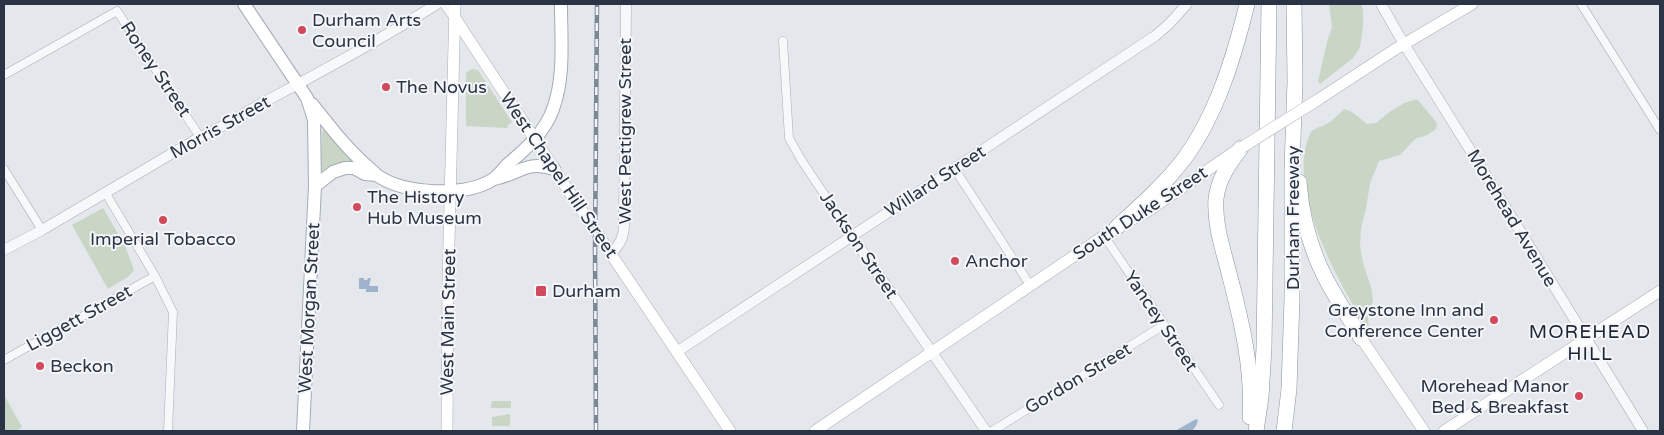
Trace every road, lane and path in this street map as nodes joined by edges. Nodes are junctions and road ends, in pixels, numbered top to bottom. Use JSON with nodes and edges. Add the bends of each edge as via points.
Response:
{"nodes":[{"id":1,"x":244,"y":4,"type":"edge"},
{"id":2,"x":437,"y":4,"type":"edge"},
{"id":3,"x":445,"y":4,"type":"edge"},
{"id":4,"x":455,"y":4,"type":"edge"},
{"id":5,"x":562,"y":4,"type":"edge"},
{"id":6,"x":626,"y":4,"type":"edge"},
{"id":7,"x":1187,"y":4,"type":"edge"},
{"id":8,"x":1247,"y":4,"type":"edge"},
{"id":9,"x":1268,"y":4,"type":"edge"},
{"id":10,"x":1294,"y":4,"type":"edge"},
{"id":11,"x":1381,"y":4,"type":"edge"},
{"id":12,"x":1472,"y":4,"type":"edge"},
{"id":13,"x":1581,"y":4,"type":"edge"},
{"id":14,"x":455,"y":18,"type":"junction"},
{"id":15,"x":783,"y":41,"type":"dead end"},
{"id":16,"x":1404,"y":44,"type":"junction"},
{"id":17,"x":4,"y":75,"type":"edge"},
{"id":18,"x":1295,"y":81,"type":"junction"},
{"id":19,"x":298,"y":85,"type":"junction"},
{"id":20,"x":307,"y":98,"type":"junction"},
{"id":21,"x":1660,"y":128,"type":"edge"},
{"id":22,"x":200,"y":137,"type":"junction"},
{"id":23,"x":535,"y":138,"type":"junction"},
{"id":24,"x":1240,"y":148,"type":"junction"},
{"id":25,"x":954,"y":168,"type":"junction"},
{"id":26,"x":4,"y":169,"type":"edge"},
{"id":27,"x":554,"y":169,"type":"junction"},
{"id":28,"x":378,"y":176,"type":"junction"},
{"id":29,"x":492,"y":180,"type":"junction"},
{"id":30,"x":315,"y":186,"type":"junction"},
{"id":31,"x":450,"y":190,"type":"junction"},
{"id":32,"x":105,"y":192,"type":"junction"},
{"id":33,"x":1117,"y":227,"type":"junction"},
{"id":34,"x":42,"y":230,"type":"junction"},
{"id":35,"x":852,"y":236,"type":"junction"},
{"id":36,"x":1104,"y":236,"type":"junction"},
{"id":37,"x":4,"y":250,"type":"edge"},
{"id":38,"x":611,"y":253,"type":"junction"},
{"id":39,"x":155,"y":276,"type":"junction"},
{"id":40,"x":1030,"y":285,"type":"junction"},
{"id":41,"x":1660,"y":291,"type":"edge"},
{"id":42,"x":1164,"y":325,"type":"junction"},
{"id":43,"x":1361,"y":338,"type":"joint"},
{"id":44,"x":1586,"y":339,"type":"junction"},
{"id":45,"x":678,"y":351,"type":"junction"},
{"id":46,"x":931,"y":352,"type":"junction"},
{"id":47,"x":4,"y":360,"type":"edge"},
{"id":48,"x":1219,"y":405,"type":"dead end"},
{"id":49,"x":168,"y":431,"type":"edge"},
{"id":50,"x":303,"y":431,"type":"edge"},
{"id":51,"x":447,"y":431,"type":"edge"},
{"id":52,"x":730,"y":431,"type":"edge"},
{"id":53,"x":815,"y":431,"type":"edge"},
{"id":54,"x":986,"y":431,"type":"edge"},
{"id":55,"x":992,"y":431,"type":"edge"},
{"id":56,"x":1248,"y":431,"type":"edge"},
{"id":57,"x":1256,"y":431,"type":"edge"},
{"id":58,"x":1284,"y":431,"type":"edge"},
{"id":59,"x":1424,"y":431,"type":"edge"},
{"id":60,"x":1444,"y":431,"type":"edge"},
{"id":61,"x":1643,"y":431,"type":"edge"}],
"edges":[{"from":1,"to":19,"type":"main road","name":"West Morgan Street"},
{"from":2,"to":19,"type":"street","name":"Morris Street"},
{"from":3,"to":14,"type":"street"},
{"from":4,"to":14,"type":"main road","name":"West Main Street"},
{"from":5,"to":23,"type":"main road","via":[[556,97],[548,122]]},
{"from":6,"to":38,"type":"street","name":"West Pettigrew Street","via":[[624,224],[622,239]]},
{"from":7,"to":25,"type":"street","name":"Willard Street","via":[[1155,36]]},
{"from":8,"to":33,"type":"highway","via":[[1221,91],[1198,136],[1176,168]]},
{"from":9,"to":57,"type":"highway","name":"Durham Freeway","via":[[1264,348]]},
{"from":10,"to":18,"type":"highway","name":"Durham Freeway"},
{"from":11,"to":16,"type":"street","name":"Morehead Avenue"},
{"from":12,"to":16,"type":"main road","name":"South Duke Street"},
{"from":13,"to":21,"type":"street"},
{"from":14,"to":23,"type":"main road","name":"West Chapel Hill Street"},
{"from":14,"to":31,"type":"main road","name":"West Main Street"},
{"from":15,"to":35,"type":"street","name":"Jackson Street","via":[[789,138]]},
{"from":16,"to":24,"type":"main road","name":"South Duke Street","bridge":true},
{"from":16,"to":44,"type":"street","name":"Morehead Avenue"},
{"from":17,"to":22,"type":"street","name":"Roney Street","via":[[117,11]]},
{"from":18,"to":43,"type":"highway","via":[[1300,189],[1305,224],[1324,275]]},
{"from":18,"to":58,"type":"highway","name":"Durham Freeway","via":[[1290,365]]},
{"from":19,"to":20,"type":"main road","name":"West Morgan Street"},
{"from":19,"to":22,"type":"street","name":"Morris Street"},
{"from":20,"to":28,"type":"main road"},
{"from":20,"to":30,"type":"main road","name":"West Morgan Street","via":[[314,128]]},
{"from":22,"to":32,"type":"street","name":"Morris Street"},
{"from":23,"to":27,"type":"main road","name":"West Chapel Hill Street"},
{"from":23,"to":29,"type":"main road"},
{"from":24,"to":33,"type":"main road","name":"South Duke Street","via":[[1145,213]]},
{"from":24,"to":56,"type":"highway","via":[[1223,174],[1216,199],[1221,240],[1245,340],[1250,383]]},
{"from":25,"to":35,"type":"street","name":"Willard Street"},
{"from":25,"to":40,"type":"street"},
{"from":26,"to":34,"type":"street"},
{"from":27,"to":29,"type":"main road","via":[[528,166],[507,177]]},
{"from":27,"to":38,"type":"main road","name":"West Chapel Hill Street"},
{"from":28,"to":30,"type":"main road","via":[[345,168],[328,175]]},
{"from":28,"to":31,"type":"main road","via":[[394,184],[417,189]]},
{"from":29,"to":31,"type":"main road"},
{"from":30,"to":50,"type":"main road","name":"West Morgan Street"},
{"from":31,"to":51,"type":"main road","name":"West Main Street"},
{"from":32,"to":34,"type":"street","name":"Morris Street"},
{"from":32,"to":39,"type":"street"},
{"from":33,"to":36,"type":"main road","name":"South Duke Street"},
{"from":34,"to":37,"type":"street","name":"Morris Street"},
{"from":35,"to":45,"type":"street","name":"Willard Street"},
{"from":35,"to":46,"type":"street","name":"Jackson Street"},
{"from":36,"to":40,"type":"main road","name":"South Duke Street"},
{"from":36,"to":42,"type":"street","name":"Yancey Street"},
{"from":38,"to":45,"type":"main road","name":"West Chapel Hill Street"},
{"from":39,"to":47,"type":"street","name":"Liggett Street"},
{"from":39,"to":49,"type":"street","via":[[173,312]]},
{"from":40,"to":46,"type":"main road","name":"South Duke Street"},
{"from":41,"to":44,"type":"main road"},
{"from":42,"to":48,"type":"street","name":"Yancey Street"},
{"from":42,"to":55,"type":"street","name":"Gordon Street"},
{"from":43,"to":59,"type":"main road"},
{"from":44,"to":60,"type":"main road"},
{"from":44,"to":61,"type":"street","name":"Morehead Avenue"},
{"from":45,"to":52,"type":"main road","name":"West Chapel Hill Street"},
{"from":46,"to":53,"type":"main road","name":"South Duke Street"},
{"from":46,"to":54,"type":"street","name":"Jackson Street"}]}
